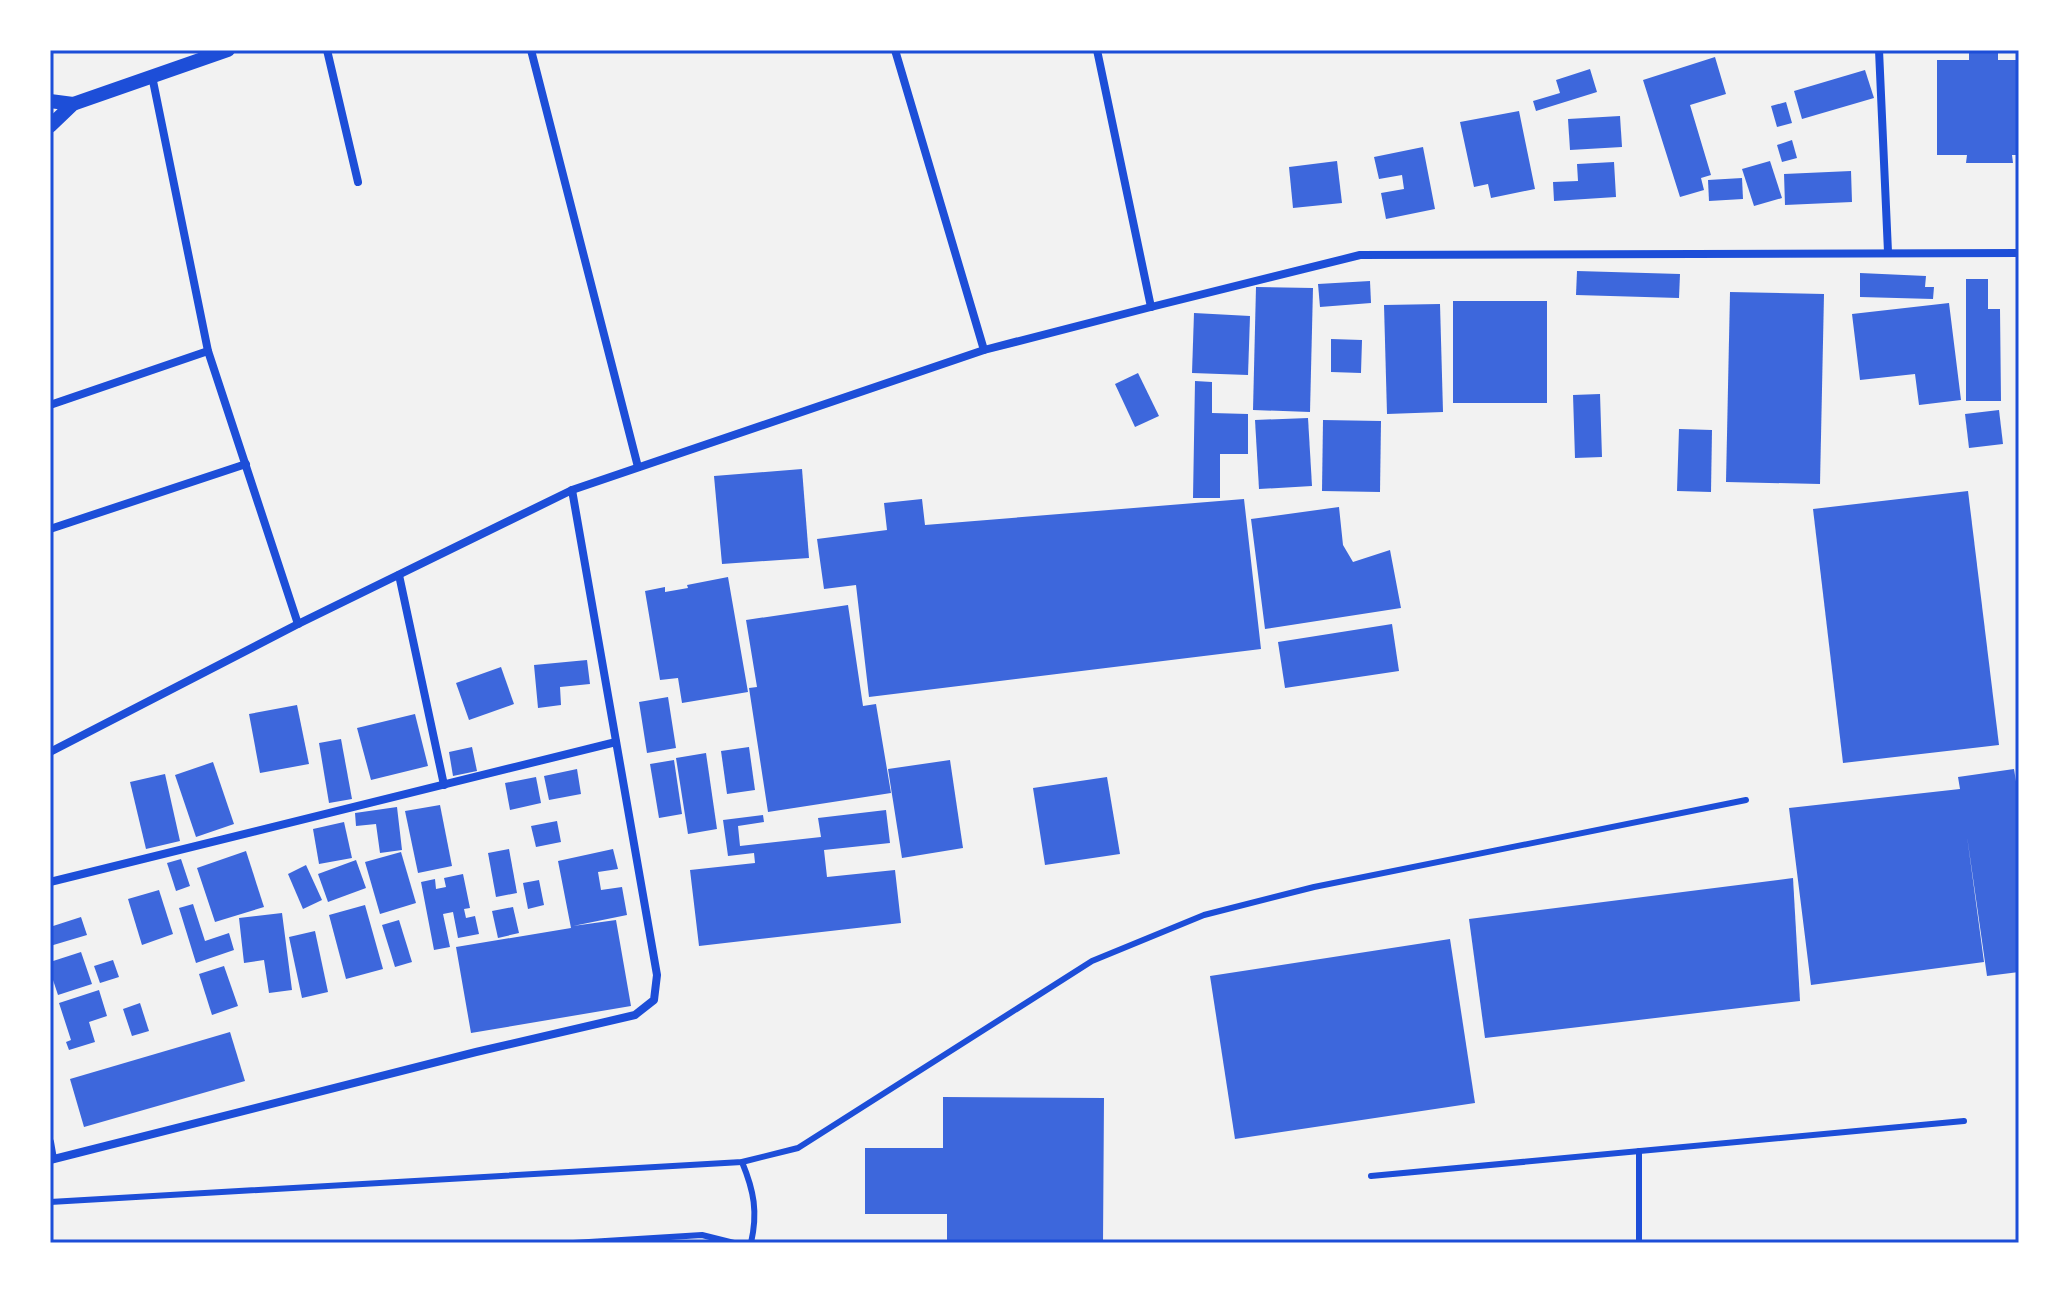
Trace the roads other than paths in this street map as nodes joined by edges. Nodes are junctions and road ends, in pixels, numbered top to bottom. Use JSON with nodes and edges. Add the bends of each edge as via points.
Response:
{"nodes":[{"id":1,"x":228,"y":50,"type":"edge"},
{"id":2,"x":327,"y":50,"type":"edge"},
{"id":3,"x":531,"y":50,"type":"edge"},
{"id":4,"x":895,"y":50,"type":"edge"},
{"id":5,"x":1097,"y":50,"type":"edge"},
{"id":6,"x":1879,"y":50,"type":"edge"},
{"id":7,"x":152,"y":76,"type":"junction"},
{"id":8,"x":50,"y":101,"type":"edge"},
{"id":9,"x":73,"y":104,"type":"junction"},
{"id":10,"x":50,"y":126,"type":"edge"},
{"id":11,"x":358,"y":182,"type":"dead end"},
{"id":12,"x":1888,"y":252,"type":"junction"},
{"id":13,"x":2019,"y":253,"type":"edge"},
{"id":14,"x":1151,"y":307,"type":"junction"},
{"id":15,"x":984,"y":350,"type":"junction"},
{"id":16,"x":208,"y":351,"type":"junction"},
{"id":17,"x":50,"y":405,"type":"edge"},
{"id":18,"x":246,"y":464,"type":"junction"},
{"id":19,"x":638,"y":467,"type":"junction"},
{"id":20,"x":572,"y":490,"type":"junction"},
{"id":21,"x":50,"y":529,"type":"edge"},
{"id":22,"x":399,"y":575,"type":"junction"},
{"id":23,"x":298,"y":624,"type":"junction"},
{"id":24,"x":616,"y":742,"type":"junction"},
{"id":25,"x":50,"y":752,"type":"edge"},
{"id":26,"x":444,"y":785,"type":"junction"},
{"id":27,"x":1746,"y":800,"type":"dead end"},
{"id":28,"x":50,"y":882,"type":"edge"},
{"id":29,"x":1964,"y":1121,"type":"dead end"},
{"id":30,"x":50,"y":1142,"type":"edge"},
{"id":31,"x":1639,"y":1151,"type":"junction"},
{"id":32,"x":52,"y":1160,"type":"edge"},
{"id":33,"x":742,"y":1162,"type":"junction"},
{"id":34,"x":1371,"y":1176,"type":"dead end"},
{"id":35,"x":50,"y":1202,"type":"edge"},
{"id":36,"x":573,"y":1243,"type":"edge"},
{"id":37,"x":734,"y":1243,"type":"edge"},
{"id":38,"x":751,"y":1243,"type":"edge"},
{"id":39,"x":1639,"y":1243,"type":"edge"}],
"edges":[{"from":1,"to":7,"type":"street"},
{"from":2,"to":11,"type":"street"},
{"from":3,"to":19,"type":"street"},
{"from":4,"to":15,"type":"street"},
{"from":5,"to":14,"type":"street"},
{"from":6,"to":12,"type":"street"},
{"from":7,"to":9,"type":"street"},
{"from":7,"to":16,"type":"street"},
{"from":8,"to":9,"type":"street"},
{"from":9,"to":10,"type":"street"},
{"from":12,"to":13,"type":"street"},
{"from":12,"to":14,"type":"street","via":[[1360,255]]},
{"from":14,"to":15,"type":"street"},
{"from":15,"to":19,"type":"street"},
{"from":16,"to":17,"type":"street"},
{"from":16,"to":18,"type":"street"},
{"from":18,"to":21,"type":"street"},
{"from":18,"to":23,"type":"street"},
{"from":19,"to":20,"type":"street"},
{"from":20,"to":22,"type":"street"},
{"from":20,"to":24,"type":"street"},
{"from":22,"to":23,"type":"street"},
{"from":22,"to":26,"type":"street"},
{"from":23,"to":25,"type":"street"},
{"from":24,"to":26,"type":"street"},
{"from":24,"to":32,"type":"street","via":[[657,975],[654,1000],[635,1015]]},
{"from":26,"to":28,"type":"street"},
{"from":27,"to":33,"type":"lane","via":[[1314,887],[1204,915],[1092,961],[798,1148]]},
{"from":29,"to":31,"type":"lane"},
{"from":30,"to":32,"type":"street"},
{"from":31,"to":34,"type":"lane"},
{"from":31,"to":39,"type":"lane"},
{"from":33,"to":35,"type":"lane"},
{"from":33,"to":38,"type":"lane","via":[[754,1192]]},
{"from":36,"to":37,"type":"lane","via":[[702,1235]]}]}
